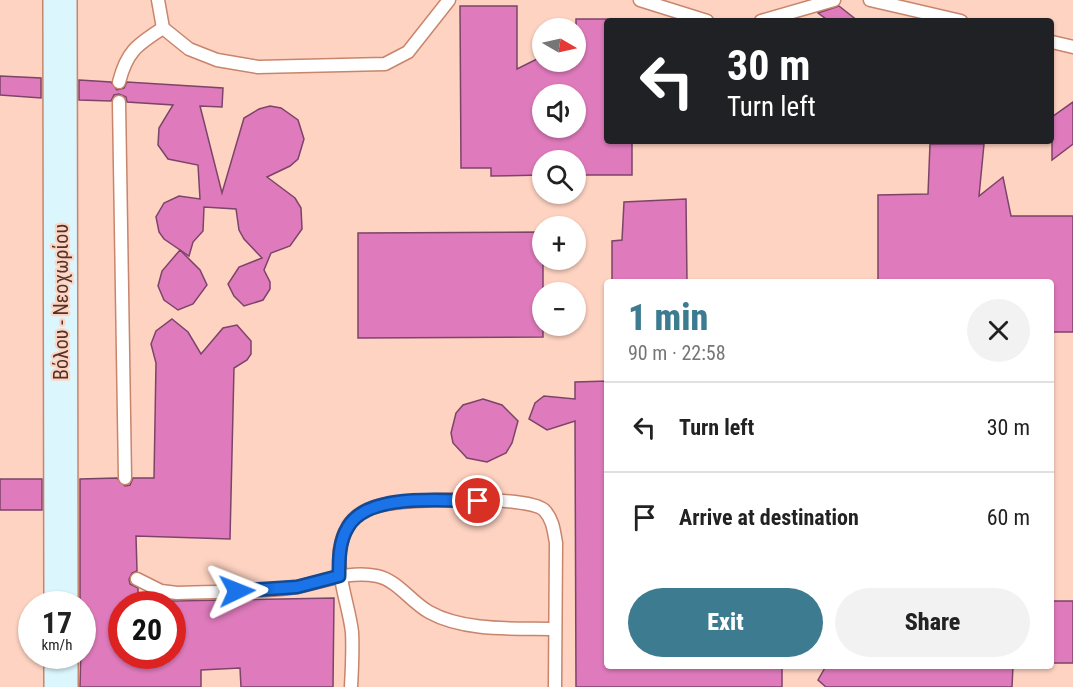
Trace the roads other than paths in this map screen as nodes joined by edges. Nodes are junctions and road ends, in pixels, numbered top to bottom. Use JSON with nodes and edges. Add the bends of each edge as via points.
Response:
{"nodes":[{"id":1,"x":60,"y":0,"type":"edge"},
{"id":2,"x":158,"y":0,"type":"edge"},
{"id":3,"x":449,"y":0,"type":"edge"},
{"id":4,"x":640,"y":0,"type":"edge"},
{"id":5,"x":834,"y":0,"type":"edge"},
{"id":6,"x":870,"y":0,"type":"edge"},
{"id":7,"x":697,"y":18,"type":"edge"},
{"id":8,"x":771,"y":18,"type":"edge"},
{"id":9,"x":948,"y":18,"type":"edge"},
{"id":10,"x":163,"y":27,"type":"junction"},
{"id":11,"x":1054,"y":42,"type":"edge"},
{"id":12,"x":1073,"y":47,"type":"edge"},
{"id":13,"x":119,"y":82,"type":"dead end"},
{"id":14,"x":119,"y":102,"type":"dead end"},
{"id":15,"x":125,"y":478,"type":"dead end"},
{"id":16,"x":339,"y":576,"type":"junction"},
{"id":17,"x":137,"y":579,"type":"dead end"},
{"id":18,"x":61,"y":591,"type":"edge"},
{"id":19,"x":555,"y":629,"type":"junction"},
{"id":20,"x":61,"y":669,"type":"edge"},
{"id":21,"x":61,"y":687,"type":"edge"},
{"id":22,"x":351,"y":687,"type":"edge"},
{"id":23,"x":555,"y":687,"type":"edge"}],
"edges":[{"from":1,"to":18,"type":"main road","name":"Βόλου - Νεοχωρίου"},
{"from":2,"to":10,"type":"lane"},
{"from":3,"to":10,"type":"lane","via":[[408,52],[385,63],[258,67],[217,60],[189,49]]},
{"from":4,"to":7,"type":"lane"},
{"from":5,"to":8,"type":"lane"},
{"from":6,"to":9,"type":"lane"},
{"from":10,"to":13,"type":"lane","via":[[126,58]]},
{"from":11,"to":12,"type":"lane"},
{"from":14,"to":15,"type":"lane"},
{"from":16,"to":17,"type":"lane","via":[[277,589],[177,593]]},
{"from":16,"to":19,"type":"lane","via":[[383,577],[429,612],[455,621]]},
{"from":16,"to":19,"type":"lane","via":[[341,548],[348,527],[361,512],[371,508],[414,501],[534,503],[552,522],[556,543]]},
{"from":16,"to":22,"type":"lane","via":[[352,634]]},
{"from":19,"to":23,"type":"lane"},
{"from":20,"to":21,"type":"main road"}]}
